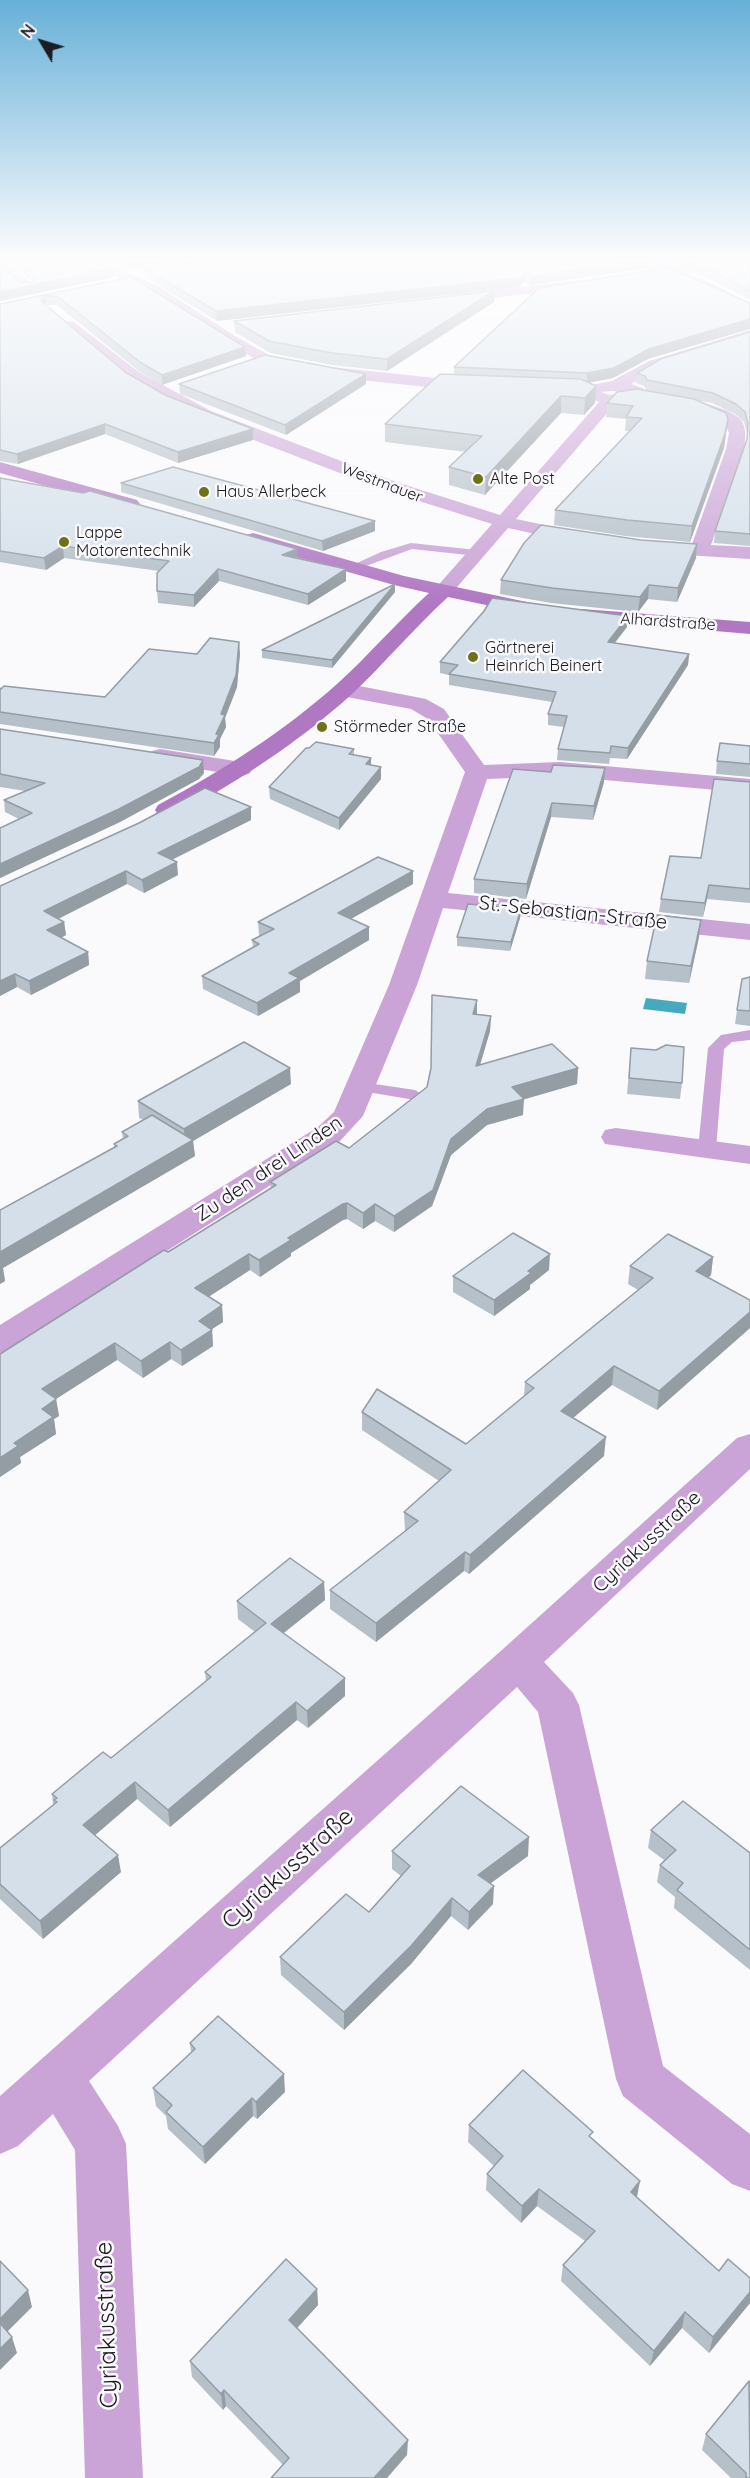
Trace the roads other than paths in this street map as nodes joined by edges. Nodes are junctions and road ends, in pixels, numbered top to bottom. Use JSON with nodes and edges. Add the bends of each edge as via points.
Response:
{"nodes":[{"id":1,"x":129,"y":374,"type":"edge"},
{"id":2,"x":348,"y":374,"type":"edge"},
{"id":3,"x":641,"y":374,"type":"edge"},
{"id":4,"x":494,"y":385,"type":"edge"},
{"id":5,"x":181,"y":386,"type":"edge"},
{"id":6,"x":538,"y":386,"type":"edge"},
{"id":7,"x":160,"y":393,"type":"junction"},
{"id":8,"x":614,"y":393,"type":"junction"},
{"id":9,"x":642,"y":396,"type":"edge"},
{"id":10,"x":669,"y":401,"type":"edge"},
{"id":11,"x":0,"y":467,"type":"edge"},
{"id":12,"x":148,"y":509,"type":"edge"},
{"id":13,"x":503,"y":523,"type":"junction"},
{"id":14,"x":229,"y":533,"type":"edge"},
{"id":15,"x":595,"y":541,"type":"edge"},
{"id":16,"x":640,"y":546,"type":"edge"},
{"id":17,"x":699,"y":551,"type":"junction"},
{"id":18,"x":477,"y":553,"type":"junction"},
{"id":19,"x":750,"y":553,"type":"edge"},
{"id":20,"x":351,"y":568,"type":"junction"},
{"id":21,"x":444,"y":591,"type":"junction"},
{"id":22,"x":750,"y":628,"type":"edge"},
{"id":23,"x":344,"y":690,"type":"junction"},
{"id":24,"x":139,"y":753,"type":"edge"},
{"id":25,"x":241,"y":769,"type":"junction"},
{"id":26,"x":477,"y":772,"type":"junction"},
{"id":27,"x":750,"y":786,"type":"edge"},
{"id":28,"x":151,"y":818,"type":"edge"},
{"id":29,"x":433,"y":899,"type":"junction"},
{"id":30,"x":750,"y":932,"type":"edge"},
{"id":31,"x":750,"y":1035,"type":"edge"},
{"id":32,"x":361,"y":1087,"type":"junction"},
{"id":33,"x":415,"y":1095,"type":"edge"},
{"id":34,"x":616,"y":1137,"type":"dead end"},
{"id":35,"x":707,"y":1149,"type":"junction"},
{"id":36,"x":750,"y":1155,"type":"edge"},
{"id":37,"x":0,"y":1341,"type":"edge"},
{"id":38,"x":750,"y":1447,"type":"edge"},
{"id":39,"x":518,"y":1661,"type":"junction"},
{"id":40,"x":58,"y":2077,"type":"junction"},
{"id":41,"x":0,"y":2129,"type":"edge"},
{"id":42,"x":750,"y":2166,"type":"edge"},
{"id":43,"x":114,"y":2478,"type":"edge"}],
"edges":[{"from":1,"to":7,"type":"street","name":"Westmauer"},
{"from":2,"to":4,"type":"street"},
{"from":3,"to":8,"type":"street"},
{"from":5,"to":7,"type":"street"},
{"from":6,"to":8,"type":"street","via":[[589,390],[589,394]]},
{"from":7,"to":13,"type":"street","name":"Westmauer","via":[[205,415],[385,484]]},
{"from":8,"to":9,"type":"street"},
{"from":8,"to":13,"type":"street"},
{"from":10,"to":17,"type":"street","via":[[721,415],[734,423],[737,433],[735,449]]},
{"from":11,"to":12,"type":"main road"},
{"from":13,"to":15,"type":"street","name":"Westmauer"},
{"from":13,"to":18,"type":"street"},
{"from":14,"to":20,"type":"main road","name":"Alhardstraße"},
{"from":16,"to":17,"type":"street"},
{"from":17,"to":19,"type":"street"},
{"from":18,"to":20,"type":"lane","via":[[411,546]]},
{"from":18,"to":21,"type":"street"},
{"from":20,"to":21,"type":"main road","name":"Alhardstraße"},
{"from":21,"to":22,"type":"main road","name":"Alhardstraße","via":[[562,613]]},
{"from":21,"to":23,"type":"main road"},
{"from":23,"to":25,"type":"main road"},
{"from":23,"to":26,"type":"street","via":[[418,704],[436,714]]},
{"from":24,"to":25,"type":"street"},
{"from":25,"to":28,"type":"main road"},
{"from":26,"to":27,"type":"street","via":[[560,769]]},
{"from":26,"to":29,"type":"street","name":"Zu den drei Linden"},
{"from":29,"to":30,"type":"street","name":"St.-Sebastian-Straße"},
{"from":29,"to":32,"type":"street","name":"Zu den drei Linden"},
{"from":31,"to":35,"type":"lane","via":[[727,1038],[716,1048]]},
{"from":32,"to":33,"type":"lane"},
{"from":32,"to":37,"type":"street","name":"Zu den drei Linden","via":[[348,1116],[329,1134]]},
{"from":34,"to":35,"type":"street"},
{"from":35,"to":36,"type":"street"},
{"from":38,"to":39,"type":"street","name":"Cyriakusstraße"},
{"from":39,"to":40,"type":"street","name":"Cyriakusstraße"},
{"from":39,"to":42,"type":"street","via":[[558,1705],[641,2079]]},
{"from":40,"to":41,"type":"street","name":"Cyriakusstraße"},
{"from":40,"to":43,"type":"street","name":"Cyriakusstraße","via":[[100,2144]]}]}
